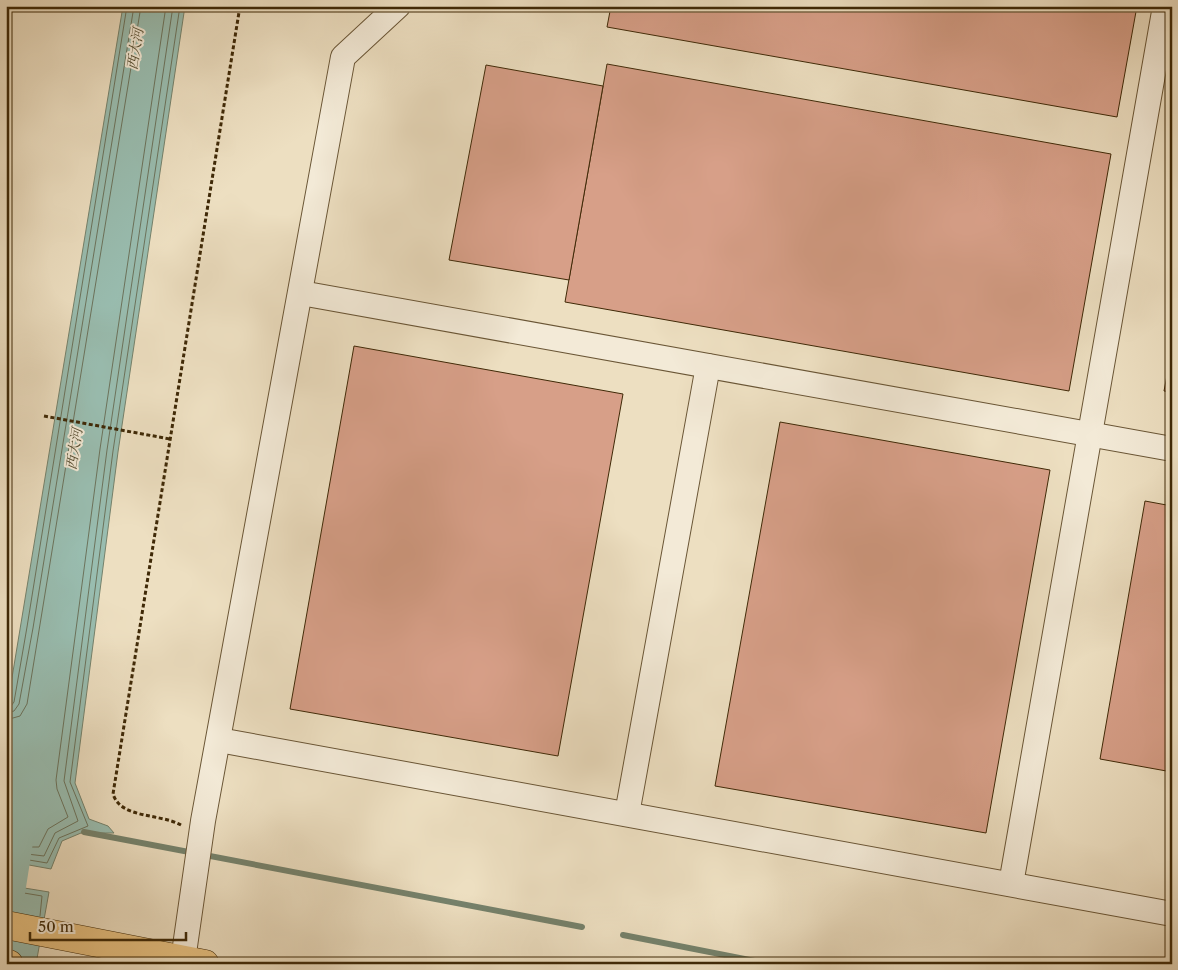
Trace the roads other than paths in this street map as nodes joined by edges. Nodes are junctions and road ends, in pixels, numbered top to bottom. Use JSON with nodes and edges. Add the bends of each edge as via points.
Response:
{"nodes":[{"id":1,"x":398,"y":6,"type":"edge"},
{"id":2,"x":1165,"y":6,"type":"edge"},
{"id":3,"x":300,"y":293,"type":"junction"},
{"id":4,"x":708,"y":366,"type":"junction"},
{"id":5,"x":1090,"y":435,"type":"junction"},
{"id":6,"x":1172,"y":449,"type":"edge"},
{"id":7,"x":219,"y":740,"type":"junction"},
{"id":8,"x":627,"y":814,"type":"junction"},
{"id":9,"x":1011,"y":884,"type":"junction"},
{"id":10,"x":1172,"y":914,"type":"edge"},
{"id":11,"x":6,"y":925,"type":"edge"},
{"id":12,"x":194,"y":962,"type":"edge"}],
"edges":[{"from":1,"to":3,"type":"lane","via":[[343,57]]},
{"from":2,"to":5,"type":"lane"},
{"from":3,"to":4,"type":"lane"},
{"from":3,"to":7,"type":"lane"},
{"from":4,"to":5,"type":"lane"},
{"from":4,"to":8,"type":"lane"},
{"from":5,"to":6,"type":"lane"},
{"from":5,"to":9,"type":"lane"},
{"from":7,"to":8,"type":"lane"},
{"from":7,"to":12,"type":"lane","via":[[194,886]]},
{"from":8,"to":9,"type":"lane"},
{"from":9,"to":10,"type":"lane"},
{"from":11,"to":12,"type":"main road"}]}
